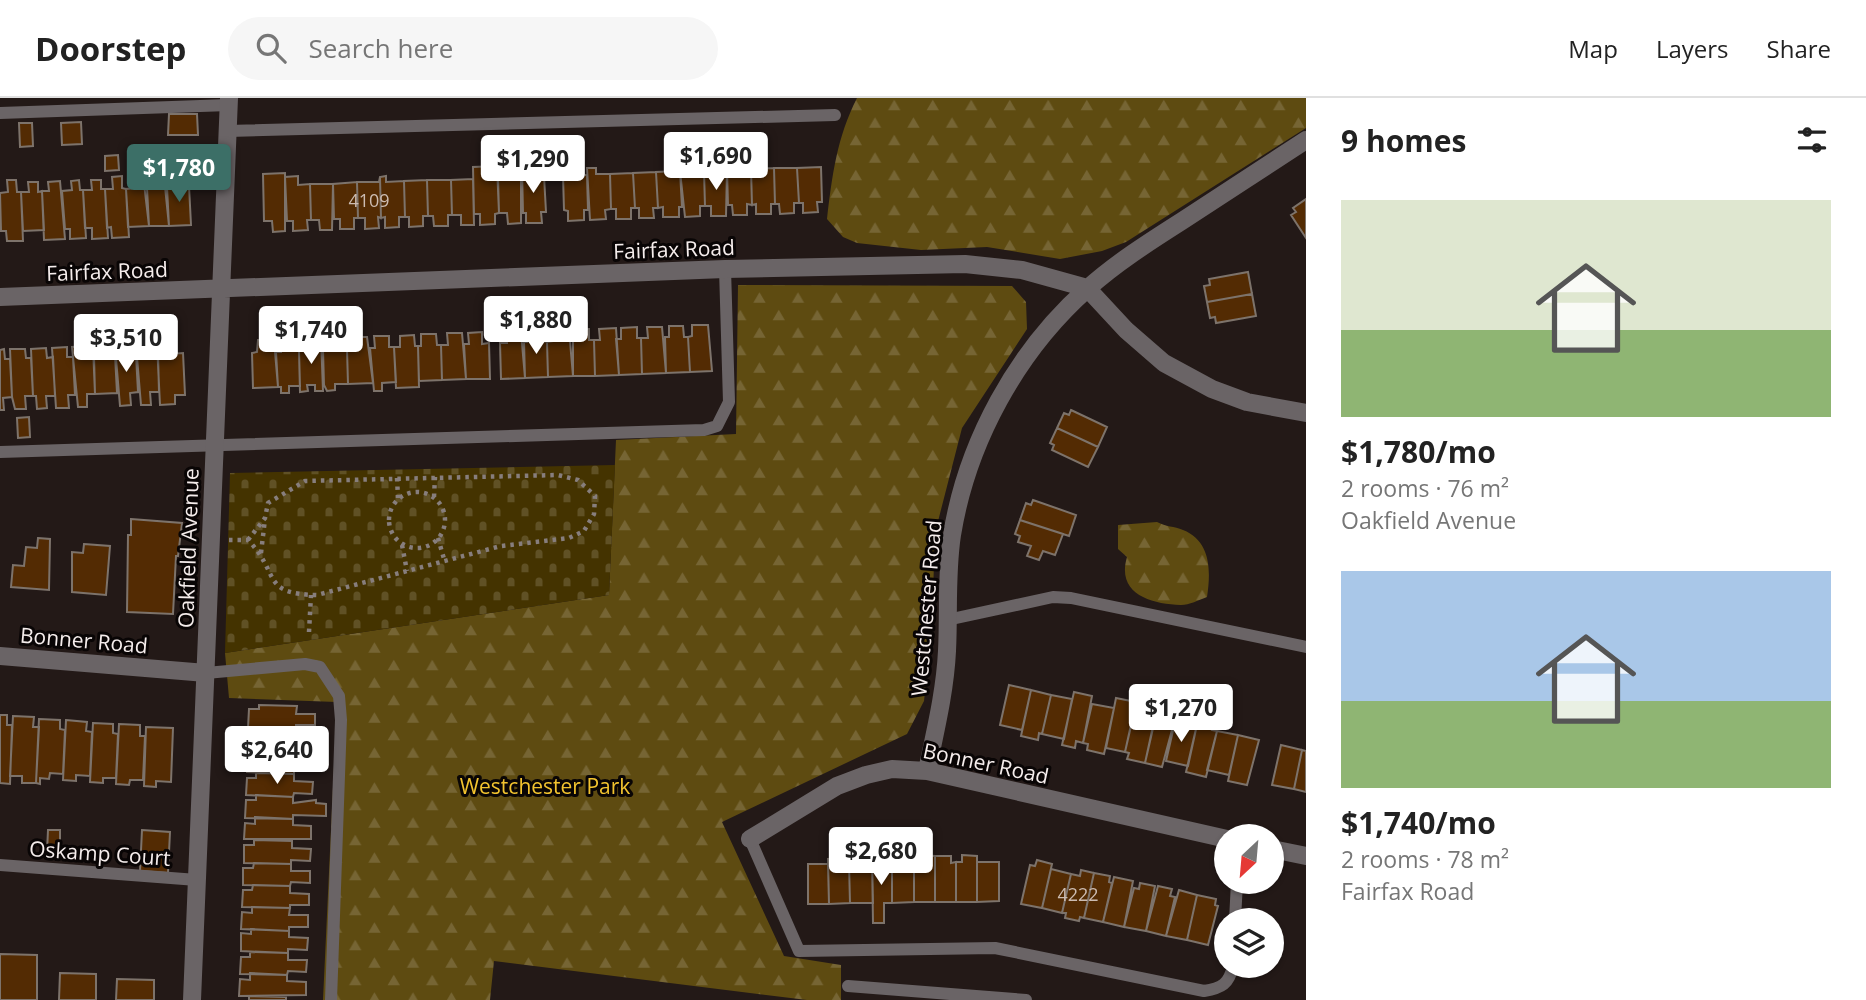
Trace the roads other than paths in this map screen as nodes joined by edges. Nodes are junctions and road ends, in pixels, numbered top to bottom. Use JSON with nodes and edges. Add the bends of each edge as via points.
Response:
{"nodes":[{"id":1,"x":229,"y":102,"type":"edge"},
{"id":2,"x":0,"y":113,"type":"edge"},
{"id":3,"x":835,"y":115,"type":"dead end"},
{"id":4,"x":228,"y":131,"type":"junction"},
{"id":5,"x":1306,"y":140,"type":"edge"},
{"id":6,"x":725,"y":269,"type":"junction"},
{"id":7,"x":1087,"y":288,"type":"junction"},
{"id":8,"x":219,"y":290,"type":"junction"},
{"id":9,"x":0,"y":298,"type":"edge"},
{"id":10,"x":1306,"y":413,"type":"edge"},
{"id":11,"x":215,"y":446,"type":"junction"},
{"id":12,"x":0,"y":452,"type":"edge"},
{"id":13,"x":947,"y":620,"type":"junction"},
{"id":14,"x":1306,"y":647,"type":"edge"},
{"id":15,"x":0,"y":656,"type":"edge"},
{"id":16,"x":206,"y":673,"type":"junction"},
{"id":17,"x":927,"y":771,"type":"junction"},
{"id":18,"x":1214,"y":836,"type":"edge"},
{"id":19,"x":750,"y":839,"type":"joint"},
{"id":20,"x":1284,"y":851,"type":"edge"},
{"id":21,"x":1306,"y":856,"type":"edge"},
{"id":22,"x":0,"y":865,"type":"edge"},
{"id":23,"x":197,"y":880,"type":"junction"},
{"id":24,"x":1230,"y":978,"type":"edge"},
{"id":25,"x":848,"y":986,"type":"dead end"},
{"id":26,"x":192,"y":1000,"type":"edge"},
{"id":27,"x":331,"y":1000,"type":"edge"},
{"id":28,"x":1026,"y":1000,"type":"edge"}],
"edges":[{"from":1,"to":2,"type":"lane"},
{"from":1,"to":4,"type":"street","name":"Oakfield Avenue"},
{"from":3,"to":4,"type":"lane"},
{"from":4,"to":8,"type":"street","name":"Oakfield Avenue"},
{"from":5,"to":7,"type":"street","name":"Westchester Road"},
{"from":6,"to":7,"type":"street","name":"Fairfax Road","via":[[965,264],[1022,270]]},
{"from":6,"to":8,"type":"street","name":"Fairfax Road"},
{"from":6,"to":11,"type":"lane","via":[[729,402],[717,426]]},
{"from":7,"to":10,"type":"street","via":[[1164,363],[1247,402]]},
{"from":7,"to":13,"type":"street","name":"Westchester Road","via":[[1044,332],[980,439],[963,483],[953,533]]},
{"from":8,"to":9,"type":"street","name":"Fairfax Road"},
{"from":8,"to":11,"type":"street","name":"Oakfield Avenue"},
{"from":11,"to":12,"type":"lane"},
{"from":11,"to":16,"type":"street","name":"Oakfield Avenue"},
{"from":13,"to":14,"type":"lane","via":[[1053,597],[1071,598]]},
{"from":13,"to":17,"type":"street","name":"Westchester Road","via":[[947,653]]},
{"from":15,"to":16,"type":"street","name":"Bonner Road"},
{"from":16,"to":23,"type":"street","name":"Oakfield Avenue"},
{"from":16,"to":27,"type":"lane","via":[[305,664],[320,667],[339,696]]},
{"from":17,"to":18,"type":"street","name":"Bonner Road"},
{"from":17,"to":19,"type":"street","name":"Bonner Road","via":[[892,769],[837,786]]},
{"from":19,"to":24,"type":"lane","via":[[799,951],[995,948],[1204,991],[1219,989]]},
{"from":20,"to":21,"type":"street"},
{"from":22,"to":23,"type":"lane","name":"Oskamp Court"},
{"from":23,"to":26,"type":"street","name":"Oakfield Avenue"},
{"from":25,"to":28,"type":"lane"}]}
